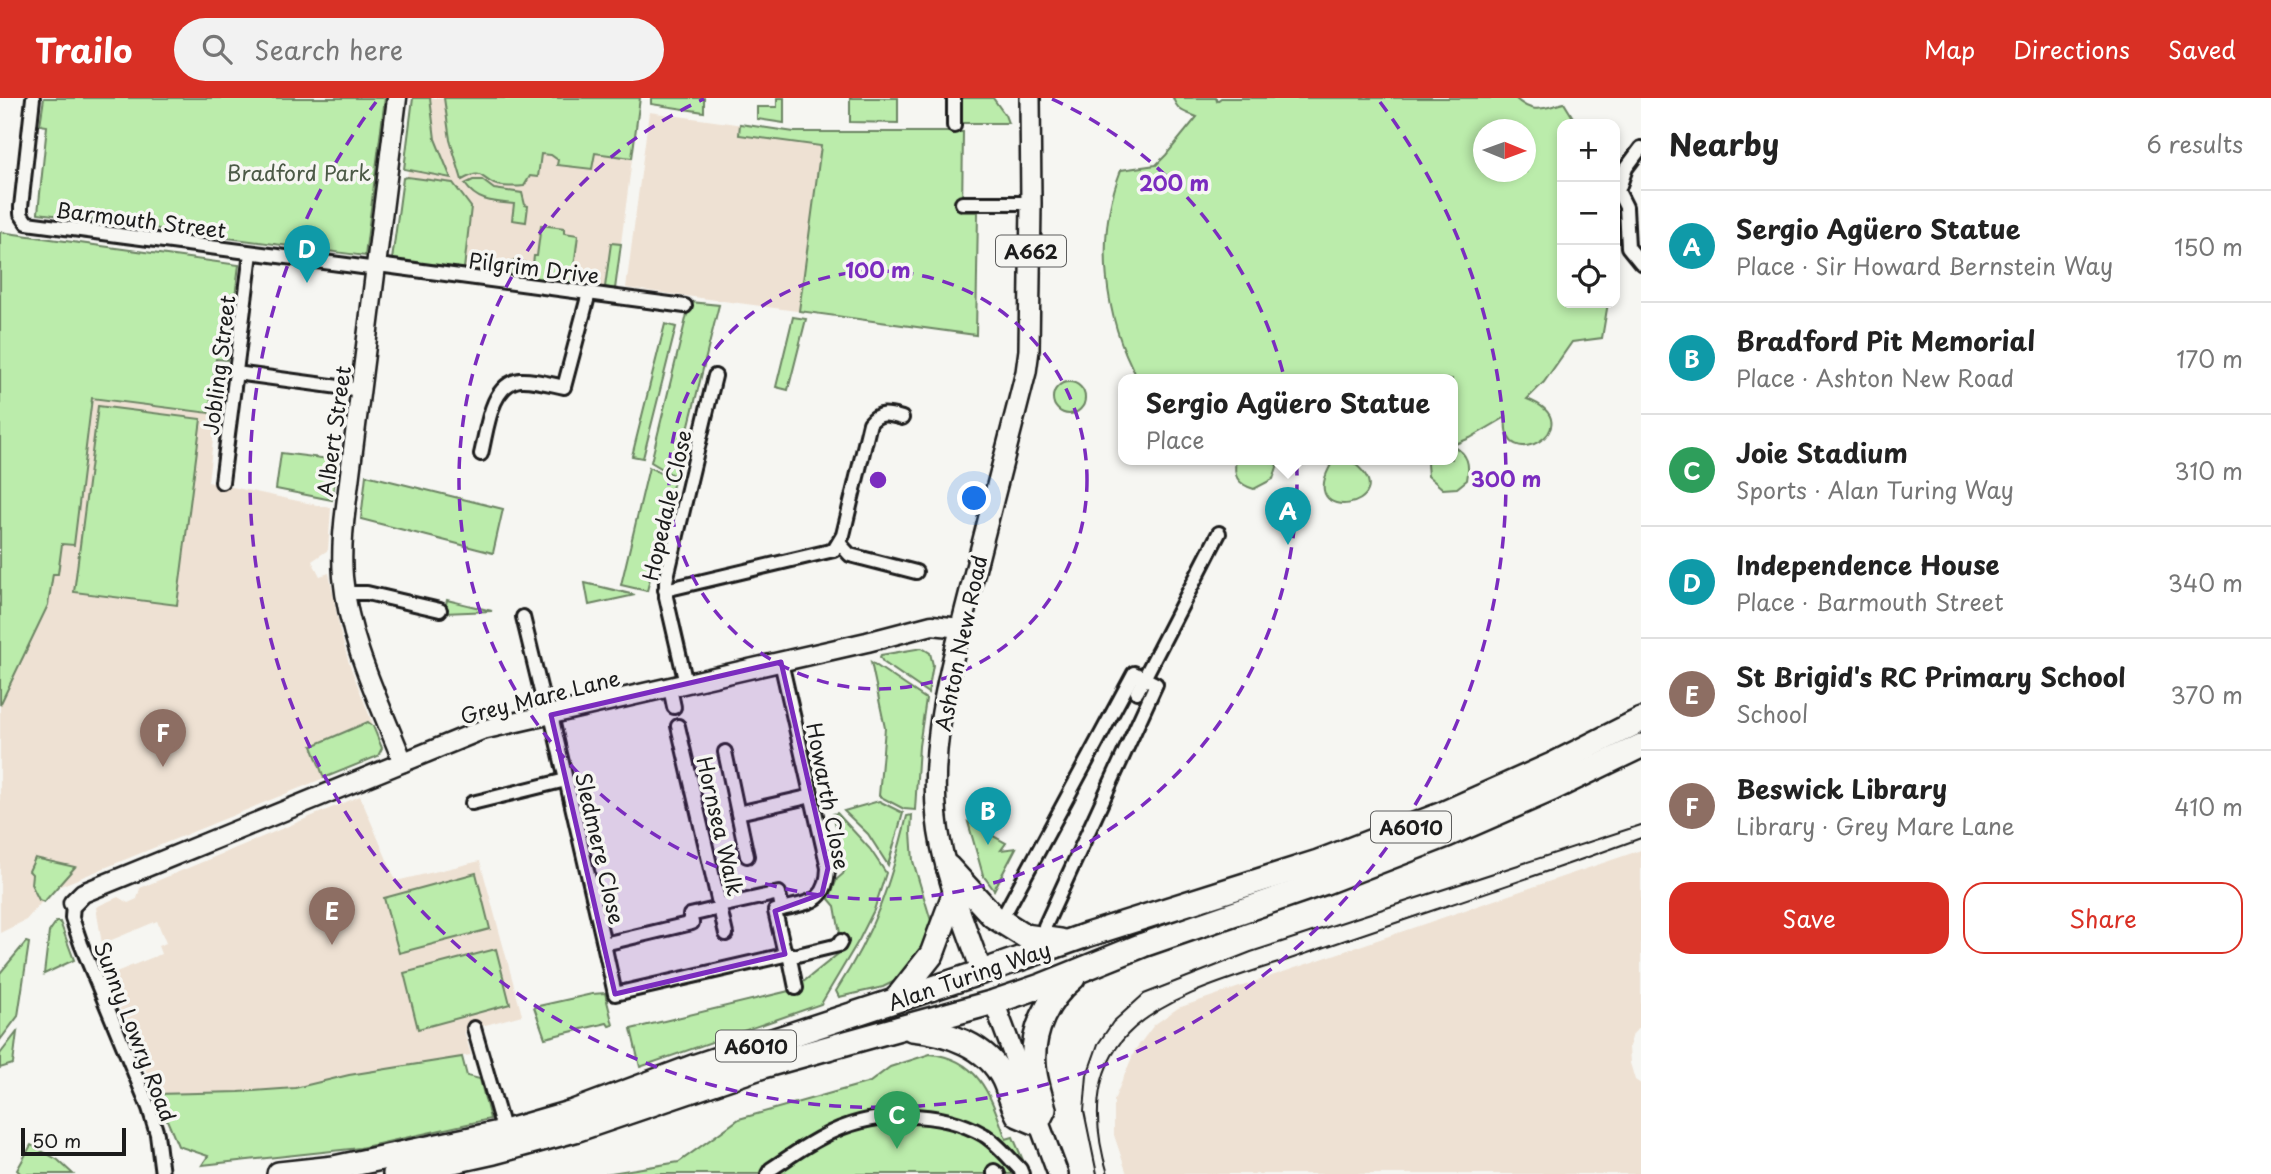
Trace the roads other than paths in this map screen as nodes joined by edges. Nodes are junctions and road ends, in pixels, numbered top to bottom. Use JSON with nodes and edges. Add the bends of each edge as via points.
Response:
{"nodes":[{"id":1,"x":33,"y":98,"type":"edge"},
{"id":2,"x":397,"y":98,"type":"edge"},
{"id":3,"x":954,"y":98,"type":"edge"},
{"id":4,"x":1030,"y":98,"type":"edge"},
{"id":5,"x":954,"y":126,"type":"dead end"},
{"id":6,"x":1641,"y":148,"type":"edge"},
{"id":7,"x":962,"y":203,"type":"dead end"},
{"id":8,"x":1031,"y":203,"type":"junction"},
{"id":9,"x":251,"y":253,"type":"junction"},
{"id":10,"x":1641,"y":263,"type":"edge"},
{"id":11,"x":377,"y":267,"type":"junction"},
{"id":12,"x":589,"y":293,"type":"junction"},
{"id":13,"x":685,"y":306,"type":"dead end"},
{"id":14,"x":236,"y":373,"type":"junction"},
{"id":15,"x":715,"y":376,"type":"dead end"},
{"id":16,"x":362,"y":390,"type":"junction"},
{"id":17,"x":897,"y":417,"type":"dead end"},
{"id":18,"x":481,"y":454,"type":"dead end"},
{"id":19,"x":222,"y":482,"type":"dead end"},
{"id":20,"x":1219,"y":533,"type":"dead end"},
{"id":21,"x":839,"y":544,"type":"junction"},
{"id":22,"x":916,"y":572,"type":"dead end"},
{"id":23,"x":665,"y":590,"type":"junction"},
{"id":24,"x":345,"y":593,"type":"junction"},
{"id":25,"x":440,"y":610,"type":"dead end"},
{"id":26,"x":523,"y":617,"type":"dead end"},
{"id":27,"x":961,"y":628,"type":"junction"},
{"id":28,"x":781,"y":662,"type":"junction"},
{"id":29,"x":1144,"y":679,"type":"junction"},
{"id":30,"x":678,"y":686,"type":"junction"},
{"id":31,"x":1138,"y":692,"type":"dead end"},
{"id":32,"x":674,"y":708,"type":"dead end"},
{"id":33,"x":549,"y":716,"type":"junction"},
{"id":34,"x":1641,"y":720,"type":"edge"},
{"id":35,"x":678,"y":726,"type":"dead end"},
{"id":36,"x":1641,"y":746,"type":"edge"},
{"id":37,"x":724,"y":752,"type":"dead end"},
{"id":38,"x":403,"y":762,"type":"junction"},
{"id":39,"x":566,"y":780,"type":"junction"},
{"id":40,"x":812,"y":796,"type":"junction"},
{"id":41,"x":472,"y":803,"type":"dead end"},
{"id":42,"x":738,"y":813,"type":"junction"},
{"id":43,"x":747,"y":856,"type":"dead end"},
{"id":44,"x":948,"y":867,"type":"junction"},
{"id":45,"x":955,"y":892,"type":"junction"},
{"id":46,"x":73,"y":903,"type":"joint"},
{"id":47,"x":720,"y":907,"type":"junction"},
{"id":48,"x":782,"y":909,"type":"junction"},
{"id":49,"x":1006,"y":913,"type":"dead end"},
{"id":50,"x":1045,"y":926,"type":"dead end"},
{"id":51,"x":726,"y":934,"type":"dead end"},
{"id":52,"x":841,"y":940,"type":"dead end"},
{"id":53,"x":1066,"y":942,"type":"junction"},
{"id":54,"x":604,"y":944,"type":"junction"},
{"id":55,"x":1143,"y":945,"type":"junction"},
{"id":56,"x":787,"y":955,"type":"junction"},
{"id":57,"x":1084,"y":969,"type":"junction"},
{"id":58,"x":982,"y":972,"type":"junction"},
{"id":59,"x":796,"y":988,"type":"dead end"},
{"id":60,"x":895,"y":1000,"type":"junction"},
{"id":61,"x":994,"y":1002,"type":"junction"},
{"id":62,"x":474,"y":1028,"type":"dead end"},
{"id":63,"x":902,"y":1028,"type":"junction"},
{"id":64,"x":769,"y":1042,"type":"junction"},
{"id":65,"x":1037,"y":1123,"type":"junction"},
{"id":66,"x":504,"y":1132,"type":"junction"},
{"id":67,"x":162,"y":1174,"type":"edge"},
{"id":68,"x":279,"y":1174,"type":"edge"},
{"id":69,"x":394,"y":1174,"type":"edge"},
{"id":70,"x":768,"y":1174,"type":"edge"},
{"id":71,"x":1022,"y":1174,"type":"edge"},
{"id":72,"x":1058,"y":1174,"type":"edge"}],
"edges":[{"from":1,"to":9,"type":"street","name":"Barmouth Street","via":[[21,207],[27,223]]},
{"from":2,"to":11,"type":"street","name":"Albert Street"},
{"from":3,"to":5,"type":"street"},
{"from":4,"to":8,"type":"main road","name":"Ashton New Road","number":"A662"},
{"from":6,"to":10,"type":"street","via":[[1626,168],[1618,191],[1626,207],[1628,247]]},
{"from":7,"to":8,"type":"street"},
{"from":8,"to":27,"type":"main road","name":"Ashton New Road","number":"A662","via":[[1026,372]]},
{"from":9,"to":11,"type":"street","name":"Barmouth Street"},
{"from":9,"to":14,"type":"street","name":"Jobling Street"},
{"from":11,"to":12,"type":"street","name":"Pilgrim Drive"},
{"from":11,"to":16,"type":"street","name":"Albert Street"},
{"from":12,"to":13,"type":"street","name":"Pilgrim Drive"},
{"from":12,"to":18,"type":"street","via":[[564,387],[518,380],[500,390]]},
{"from":14,"to":16,"type":"street"},
{"from":14,"to":19,"type":"street","name":"Jobling Street"},
{"from":15,"to":23,"type":"street","name":"Hopedale Close"},
{"from":16,"to":24,"type":"street","name":"Albert Street","via":[[344,521]]},
{"from":17,"to":21,"type":"street","via":[[876,415],[870,423]]},
{"from":20,"to":29,"type":"street"},
{"from":21,"to":22,"type":"street","via":[[850,555]]},
{"from":21,"to":23,"type":"street","via":[[827,554]]},
{"from":23,"to":30,"type":"street","name":"Hopedale Close"},
{"from":24,"to":25,"type":"street","via":[[367,593]]},
{"from":24,"to":38,"type":"street","name":"Albert Street","via":[[358,649]]},
{"from":26,"to":33,"type":"street","name":"Sledmere Close"},
{"from":27,"to":28,"type":"street","name":"Grey Mare Lane","via":[[932,625]]},
{"from":27,"to":44,"type":"main road","name":"Ashton New Road","number":"A662","via":[[937,757],[937,808]]},
{"from":28,"to":30,"type":"street","name":"Grey Mare Lane"},
{"from":28,"to":40,"type":"street","name":"Howarth Close"},
{"from":29,"to":31,"type":"street"},
{"from":29,"to":49,"type":"street","via":[[1134,673]]},
{"from":29,"to":50,"type":"street","via":[[1156,684]]},
{"from":30,"to":32,"type":"street"},
{"from":30,"to":33,"type":"street","name":"Grey Mare Lane"},
{"from":33,"to":38,"type":"street","name":"Grey Mare Lane","via":[[482,730]]},
{"from":33,"to":39,"type":"street","name":"Sledmere Close"},
{"from":34,"to":53,"type":"highway","name":"Alan Turing Way","number":"A6010","via":[[1440,815],[1305,866]]},
{"from":35,"to":47,"type":"street","name":"Hornsea Walk"},
{"from":36,"to":55,"type":"highway","name":"Alan Turing Way","number":"A6010","via":[[1447,835]]},
{"from":37,"to":42,"type":"street"},
{"from":38,"to":46,"type":"street","name":"Grey Mare Lane","via":[[83,893]]},
{"from":39,"to":41,"type":"street"},
{"from":39,"to":54,"type":"street","name":"Sledmere Close"},
{"from":40,"to":42,"type":"street"},
{"from":40,"to":48,"type":"street","name":"Howarth Close","via":[[828,882],[814,901]]},
{"from":42,"to":43,"type":"street"},
{"from":44,"to":45,"type":"main road","name":"Ashton New Road","number":"A662"},
{"from":44,"to":53,"type":"highway","via":[[993,916],[1025,936]]},
{"from":45,"to":58,"type":"main road","name":"Ashton New Road","number":"A662"},
{"from":45,"to":60,"type":"highway","via":[[932,954]]},
{"from":46,"to":67,"type":"street","name":"Sunny Lowry Road","via":[[74,923],[149,1108]]},
{"from":47,"to":48,"type":"street","name":"Sledmere Close","via":[[779,893]]},
{"from":47,"to":51,"type":"street","name":"Hornsea Walk"},
{"from":47,"to":54,"type":"street","name":"Sledmere Close","via":[[690,915],[692,923]]},
{"from":48,"to":56,"type":"street","via":[[775,911]]},
{"from":52,"to":56,"type":"street"},
{"from":53,"to":58,"type":"highway","name":"Alan Turing Way","number":"A6010"},
{"from":54,"to":56,"type":"street","via":[[615,994]]},
{"from":55,"to":57,"type":"highway","name":"Alan Turing Way","number":"A6010"},
{"from":55,"to":58,"type":"highway","via":[[1113,949],[1008,980]]},
{"from":56,"to":59,"type":"street"},
{"from":57,"to":61,"type":"highway","name":"Alan Turing Way","number":"A6010"},
{"from":57,"to":65,"type":"highway","via":[[1058,990],[1044,1014],[1033,1051],[1044,1109]]},
{"from":58,"to":60,"type":"highway","name":"Alan Turing Way","number":"A6010"},
{"from":58,"to":61,"type":"highway","name":"Ashton New Road"},
{"from":60,"to":64,"type":"highway","name":"Alan Turing Way","number":"A6010"},
{"from":61,"to":63,"type":"highway","name":"Alan Turing Way","number":"A6010"},
{"from":61,"to":64,"type":"highway","via":[[976,992],[950,996]]},
{"from":61,"to":65,"type":"main road","name":"Ashton New Road"},
{"from":62,"to":66,"type":"street"},
{"from":63,"to":65,"type":"highway","via":[[948,1034],[974,1049],[997,1069],[1018,1115]]},
{"from":63,"to":69,"type":"highway","name":"Alan Turing Way","number":"A6010","via":[[763,1066],[575,1130]]},
{"from":64,"to":66,"type":"highway","name":"Alan Turing Way","number":"A6010"},
{"from":65,"to":72,"type":"main road","name":"Ashton New Road"},
{"from":66,"to":68,"type":"highway","name":"Alan Turing Way","number":"A6010","via":[[334,1168]]},
{"from":70,"to":71,"type":"street","via":[[823,1136],[857,1122],[925,1117],[985,1136]]}]}
